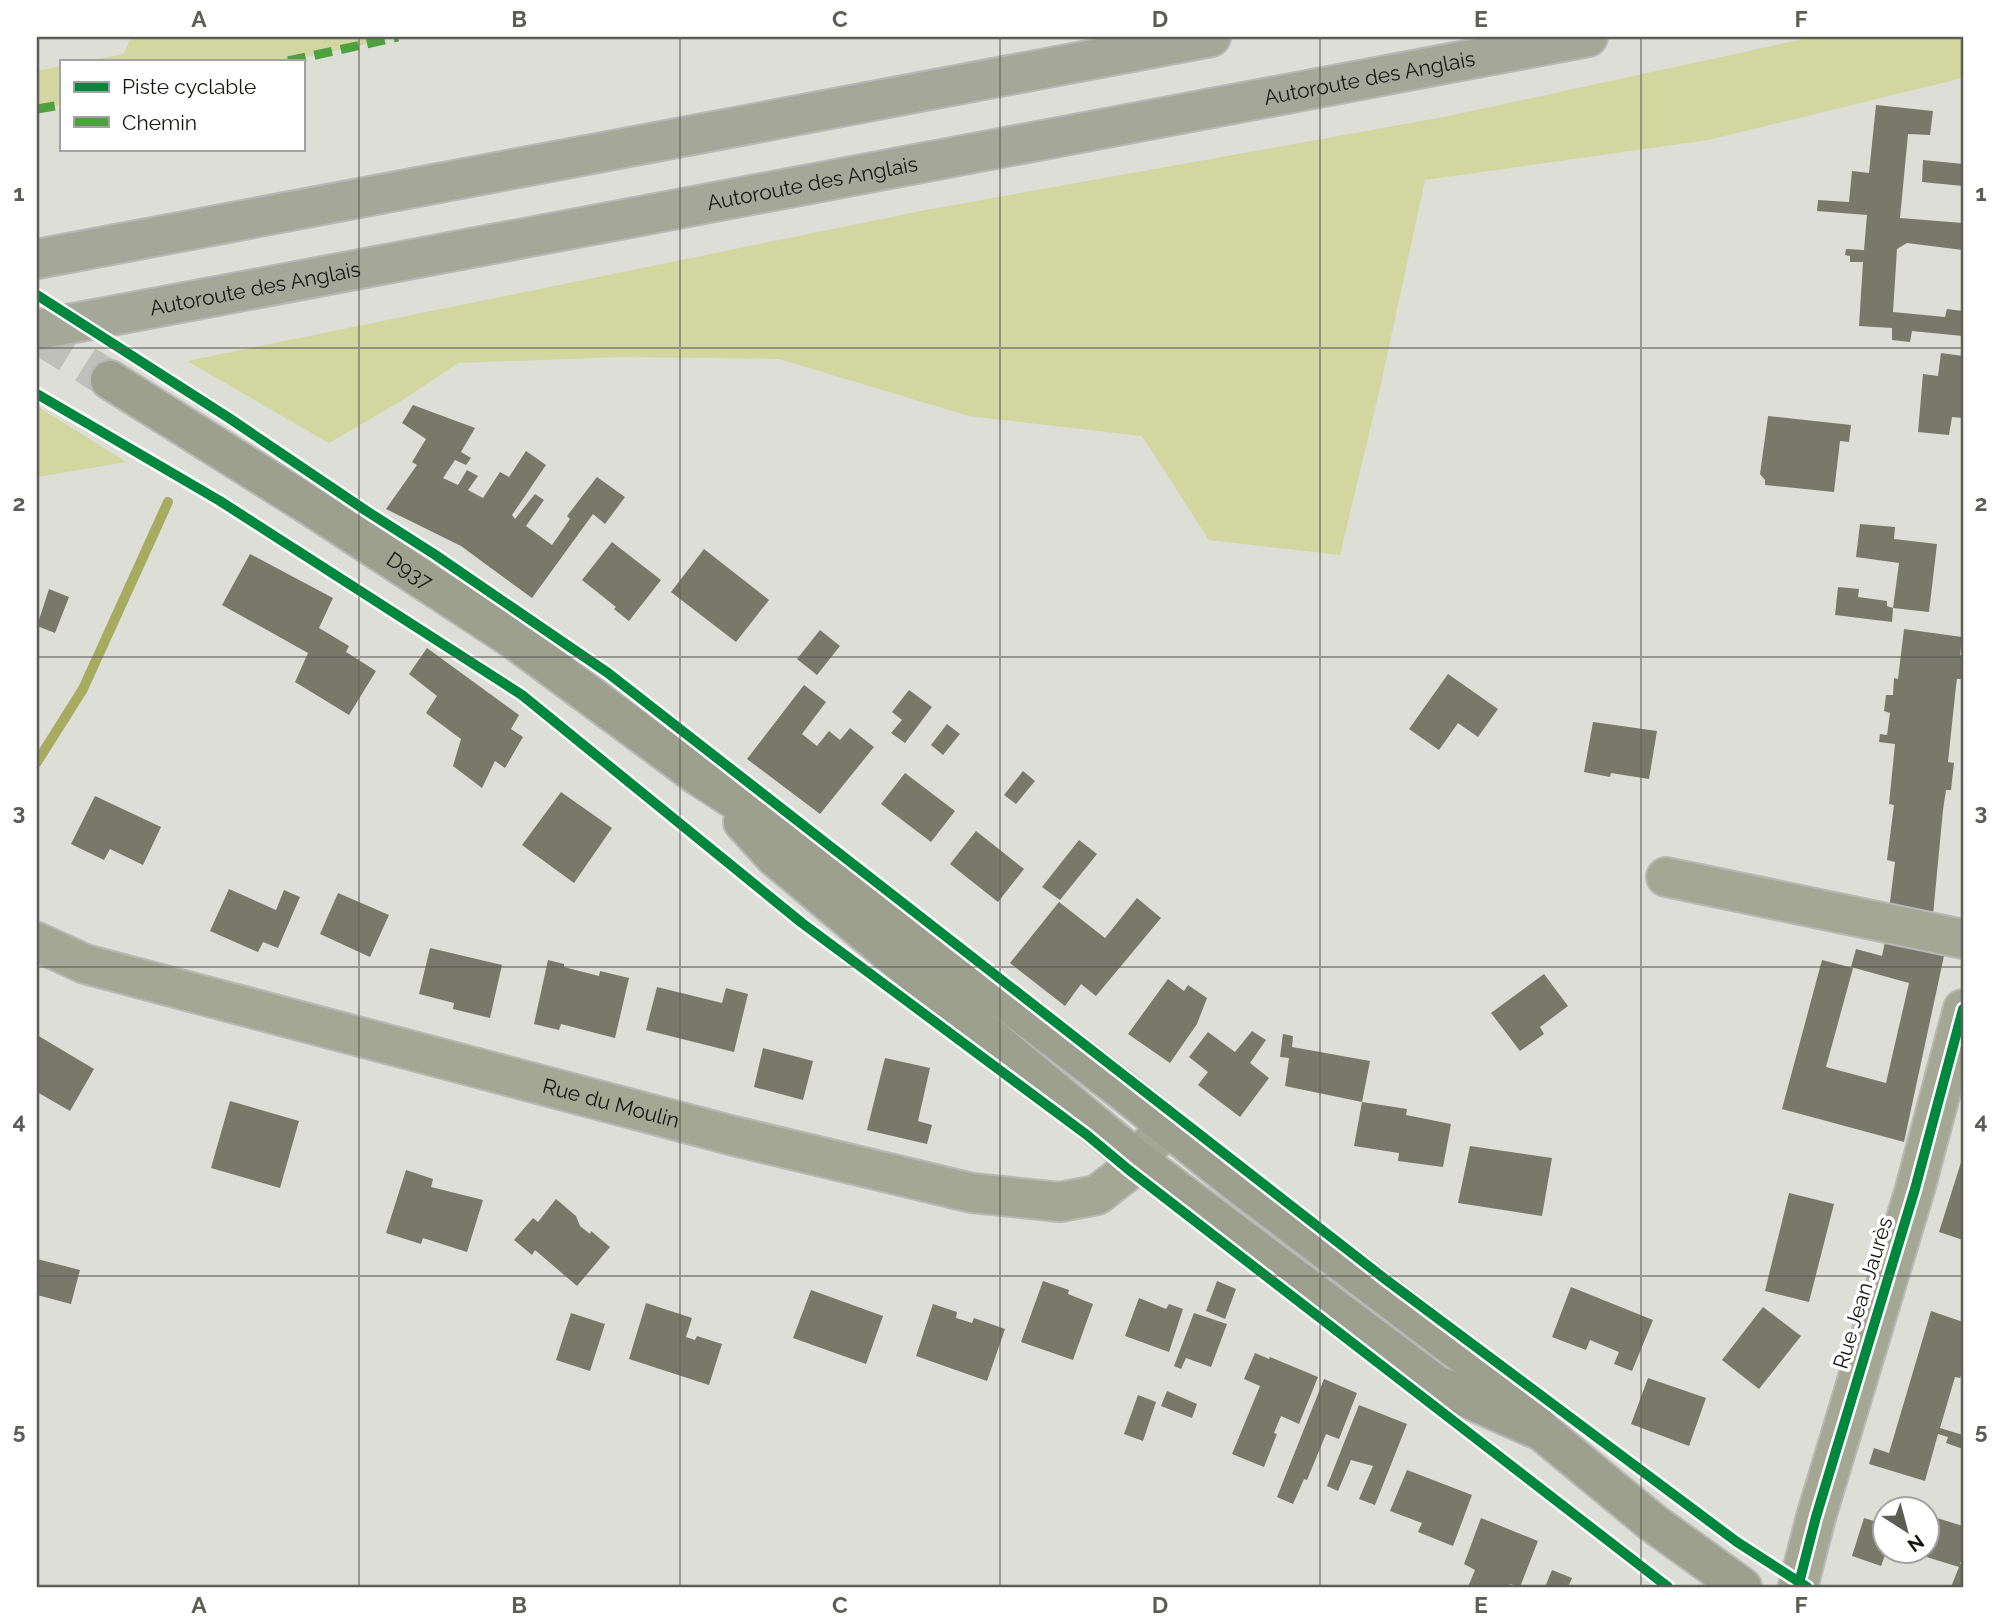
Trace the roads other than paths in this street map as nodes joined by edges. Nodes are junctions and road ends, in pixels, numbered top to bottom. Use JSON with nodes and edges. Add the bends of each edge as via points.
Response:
{"nodes":[{"id":1,"x":1212,"y":37,"type":"edge"},
{"id":2,"x":1588,"y":37,"type":"edge"},
{"id":3,"x":37,"y":259,"type":"edge"},
{"id":4,"x":37,"y":330,"type":"edge"},
{"id":5,"x":110,"y":380,"type":"tunnel mouth"},
{"id":6,"x":700,"y":778,"type":"junction"},
{"id":7,"x":1666,"y":877,"type":"dead end"},
{"id":8,"x":1963,"y":939,"type":"edge"},
{"id":9,"x":37,"y":942,"type":"edge"},
{"id":10,"x":1963,"y":1009,"type":"edge"},
{"id":11,"x":1166,"y":1126,"type":"junction"},
{"id":12,"x":1137,"y":1160,"type":"junction"},
{"id":13,"x":1544,"y":1433,"type":"junction"},
{"id":14,"x":1742,"y":1587,"type":"edge"},
{"id":15,"x":1798,"y":1587,"type":"edge"}],
"edges":[{"from":1,"to":3,"type":"highway"},
{"from":2,"to":4,"type":"highway","name":"Autoroute des Anglais"},
{"from":5,"to":6,"type":"main road","name":"D937","via":[[515,640]]},
{"from":6,"to":11,"type":"main road","via":[[794,838]]},
{"from":6,"to":12,"type":"main road","via":[[775,857]]},
{"from":7,"to":8,"type":"street"},
{"from":9,"to":12,"type":"street","name":"Rue du Moulin","via":[[98,968],[734,1136],[972,1193],[1060,1202],[1097,1195]]},
{"from":10,"to":15,"type":"street","name":"Rue Jean Jaurès"},
{"from":11,"to":12,"type":"street","name":"Rue du Moulin"},
{"from":11,"to":13,"type":"main road","via":[[1502,1384]]},
{"from":12,"to":13,"type":"main road","via":[[1435,1384]]},
{"from":13,"to":14,"type":"main road","via":[[1653,1523]]}]}
